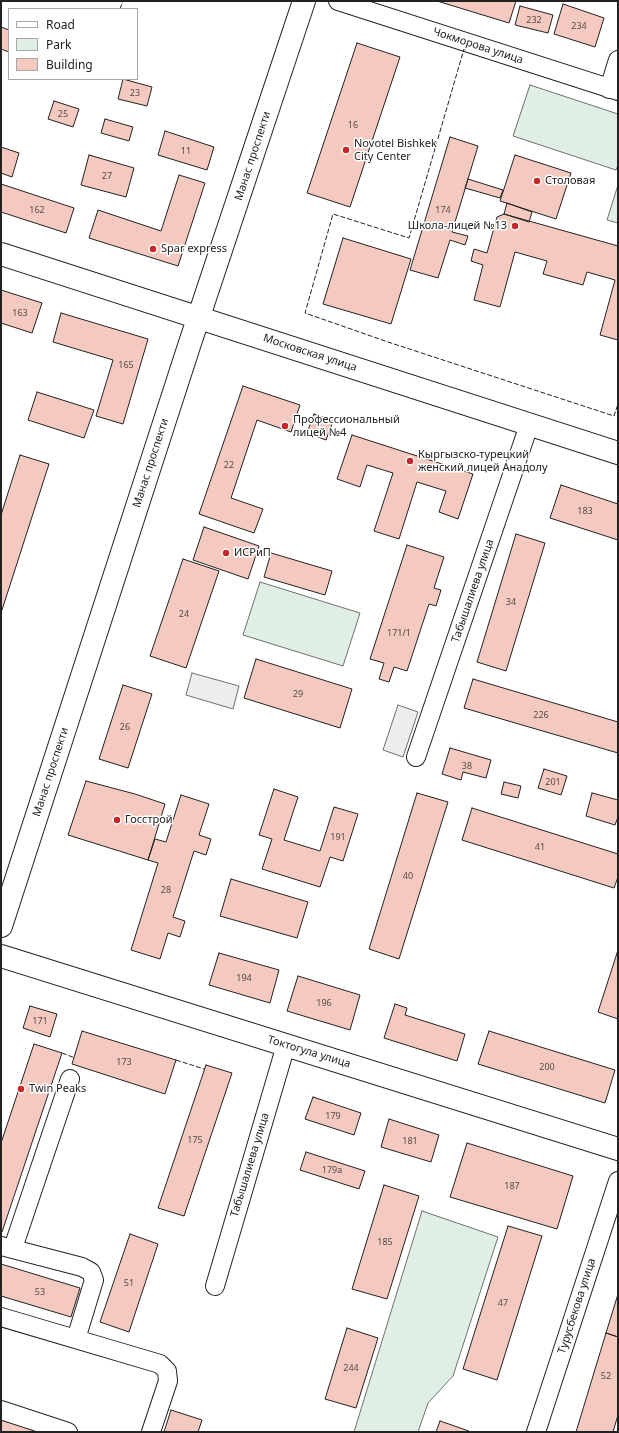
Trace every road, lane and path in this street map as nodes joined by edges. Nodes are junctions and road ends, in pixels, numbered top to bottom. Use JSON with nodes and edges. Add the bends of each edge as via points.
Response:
{"nodes":[{"id":1,"x":304,"y":1,"type":"edge"},
{"id":2,"x":338,"y":1,"type":"edge"},
{"id":3,"x":618,"y":60,"type":"edge"},
{"id":4,"x":614,"y":90,"type":"edge"},
{"id":5,"x":1,"y":254,"type":"edge"},
{"id":6,"x":198,"y":318,"type":"junction"},
{"id":7,"x":529,"y":425,"type":"junction"},
{"id":8,"x":618,"y":453,"type":"edge"},
{"id":9,"x":416,"y":758,"type":"dead end"},
{"id":10,"x":1,"y":926,"type":"edge"},
{"id":11,"x":1,"y":956,"type":"edge"},
{"id":12,"x":286,"y":1045,"type":"junction"},
{"id":13,"x":70,"y":1079,"type":"dead end"},
{"id":14,"x":618,"y":1148,"type":"edge"},
{"id":15,"x":618,"y":1181,"type":"edge"},
{"id":16,"x":7,"y":1247,"type":"edge"},
{"id":17,"x":215,"y":1286,"type":"dead end"},
{"id":18,"x":1,"y":1317,"type":"edge"},
{"id":19,"x":76,"y":1339,"type":"junction"},
{"id":20,"x":1,"y":1410,"type":"edge"},
{"id":21,"x":56,"y":1430,"type":"edge"},
{"id":22,"x":151,"y":1432,"type":"edge"},
{"id":23,"x":536,"y":1432,"type":"edge"}],
"edges":[{"from":1,"to":6,"type":"main road","name":"Манас проспекти"},
{"from":2,"to":4,"type":"street","name":"Чокморова улица"},
{"from":3,"to":4,"type":"street"},
{"from":5,"to":6,"type":"main road","name":"Московская улица"},
{"from":6,"to":7,"type":"main road","name":"Московская улица"},
{"from":6,"to":10,"type":"main road","name":"Манас проспекти"},
{"from":7,"to":8,"type":"main road","name":"Московская улица"},
{"from":7,"to":9,"type":"street","name":"Табышалиева улица"},
{"from":11,"to":12,"type":"main road","name":"Токтогула улица"},
{"from":12,"to":14,"type":"main road","name":"Токтогула улица"},
{"from":12,"to":17,"type":"street","name":"Табышалиева улица"},
{"from":13,"to":16,"type":"street"},
{"from":15,"to":23,"type":"street","name":"Турусбекова улица"},
{"from":16,"to":19,"type":"street","via":[[82,1267],[91,1272],[94,1280]]},
{"from":18,"to":19,"type":"street"},
{"from":19,"to":22,"type":"street","via":[[160,1364],[167,1371],[168,1381]]},
{"from":20,"to":21,"type":"street"}]}
